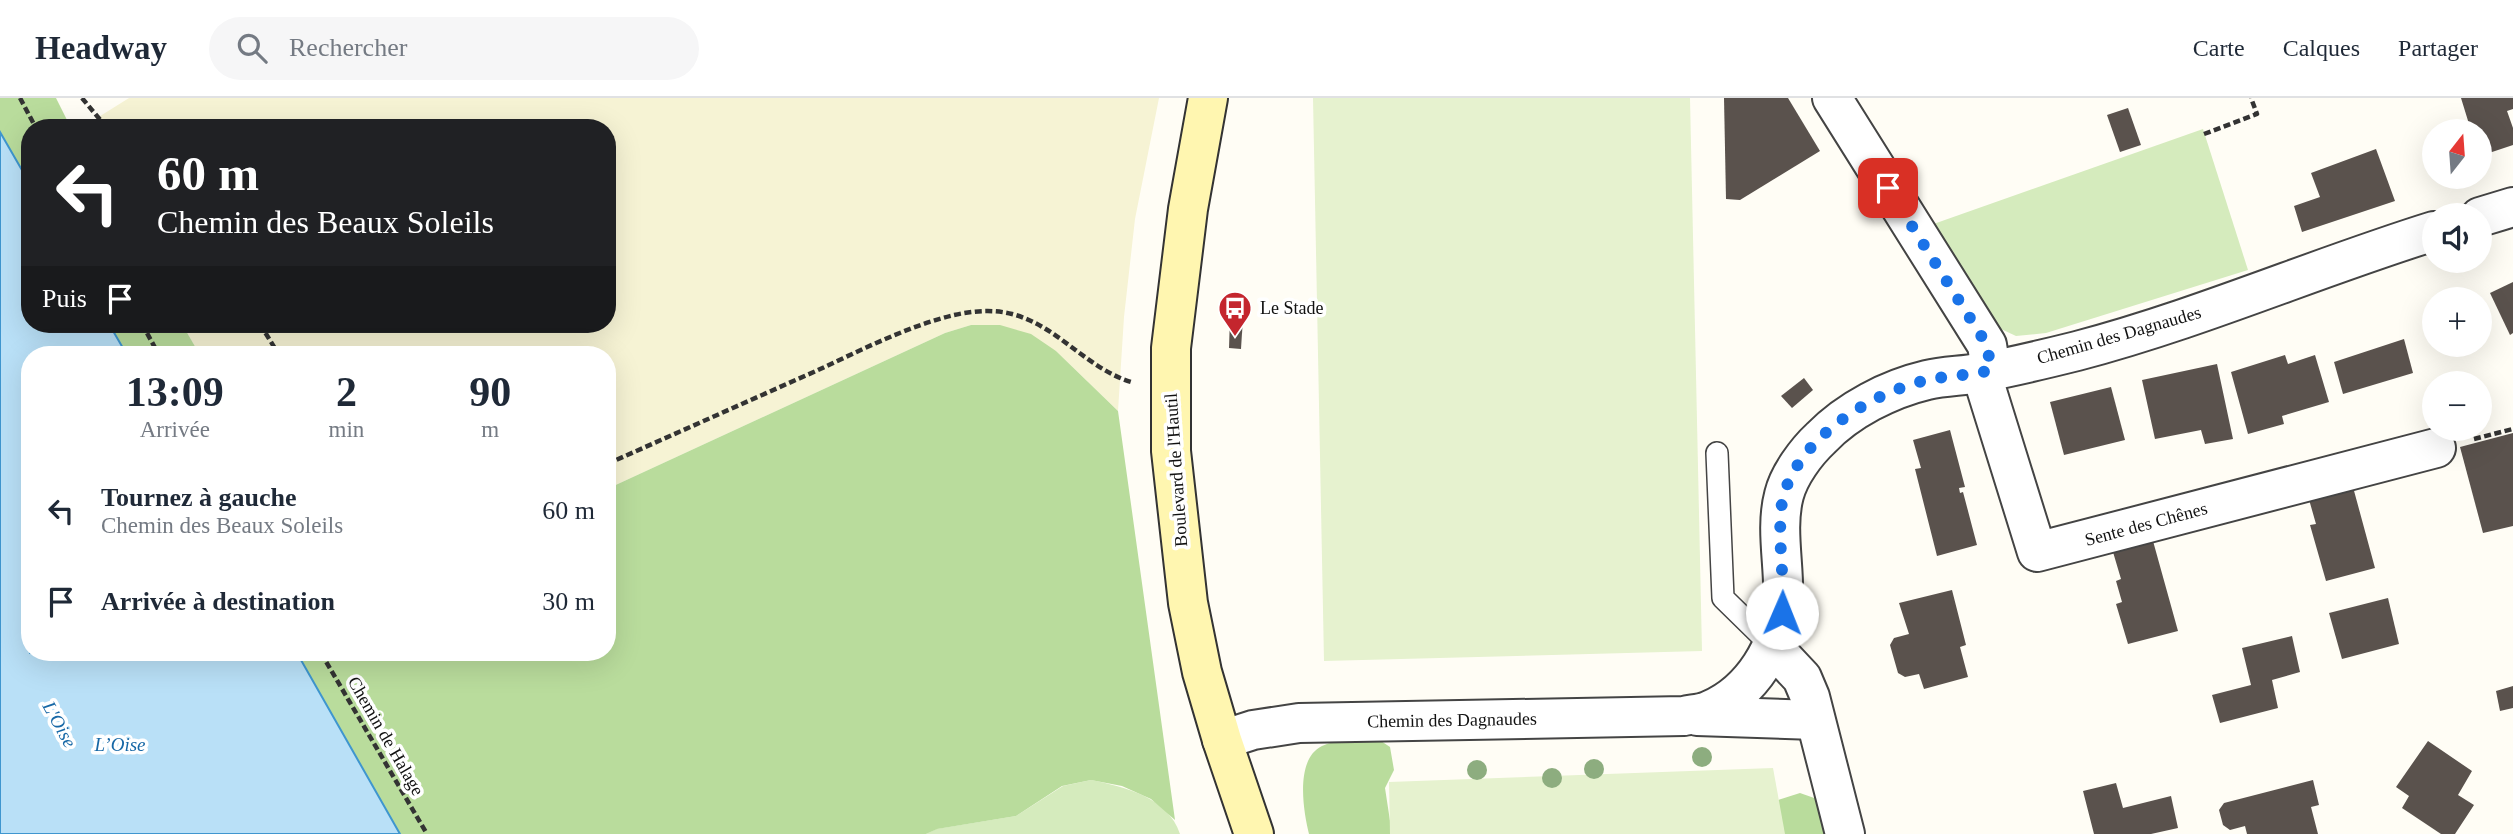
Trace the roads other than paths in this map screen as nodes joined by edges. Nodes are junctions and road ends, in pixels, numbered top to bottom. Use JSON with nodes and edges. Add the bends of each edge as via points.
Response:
{"nodes":[{"id":1,"x":1208,"y":98,"type":"edge"},
{"id":2,"x":1832,"y":98,"type":"edge"},
{"id":3,"x":2513,"y":207,"type":"edge"},
{"id":4,"x":2492,"y":213,"type":"edge"},
{"id":5,"x":2422,"y":235,"type":"edge"},
{"id":6,"x":1986,"y":371,"type":"junction"},
{"id":7,"x":2436,"y":448,"type":"dead end"},
{"id":8,"x":1717,"y":453,"type":"dead end"},
{"id":9,"x":1772,"y":646,"type":"junction"},
{"id":10,"x":1684,"y":716,"type":"junction"},
{"id":11,"x":1815,"y":720,"type":"junction"},
{"id":12,"x":1222,"y":740,"type":"junction"},
{"id":13,"x":1254,"y":834,"type":"edge"},
{"id":14,"x":1844,"y":834,"type":"edge"}],
"edges":[{"from":1,"to":12,"type":"main road","name":"Boulevard de l'Hautil","via":[[1171,348],[1171,451],[1188,603]]},
{"from":2,"to":6,"type":"street","via":[[1987,345]]},
{"from":3,"to":4,"type":"street"},
{"from":5,"to":6,"type":"street","name":"Chemin des Dagnaudes","via":[[2077,351]]},
{"from":6,"to":7,"type":"street","name":"Sente des Chênes","via":[[2037,552]]},
{"from":6,"to":9,"type":"street","name":"Chemin des Dagnaudes","via":[[1927,380],[1884,394],[1847,416],[1806,455],[1784,493],[1783,599]]},
{"from":8,"to":9,"type":"lane","via":[[1723,598]]},
{"from":9,"to":10,"type":"street","name":"Chemin des Dagnaudes","via":[[1749,682],[1733,697],[1708,712]]},
{"from":9,"to":11,"type":"street","via":[[1802,678]]},
{"from":10,"to":11,"type":"street","name":"Chemin des Dagnaudes"},
{"from":10,"to":12,"type":"street","name":"Chemin des Dagnaudes","via":[[1299,723]]},
{"from":11,"to":14,"type":"street"},
{"from":12,"to":13,"type":"main road","name":"Boulevard de l'Hautil"}]}
